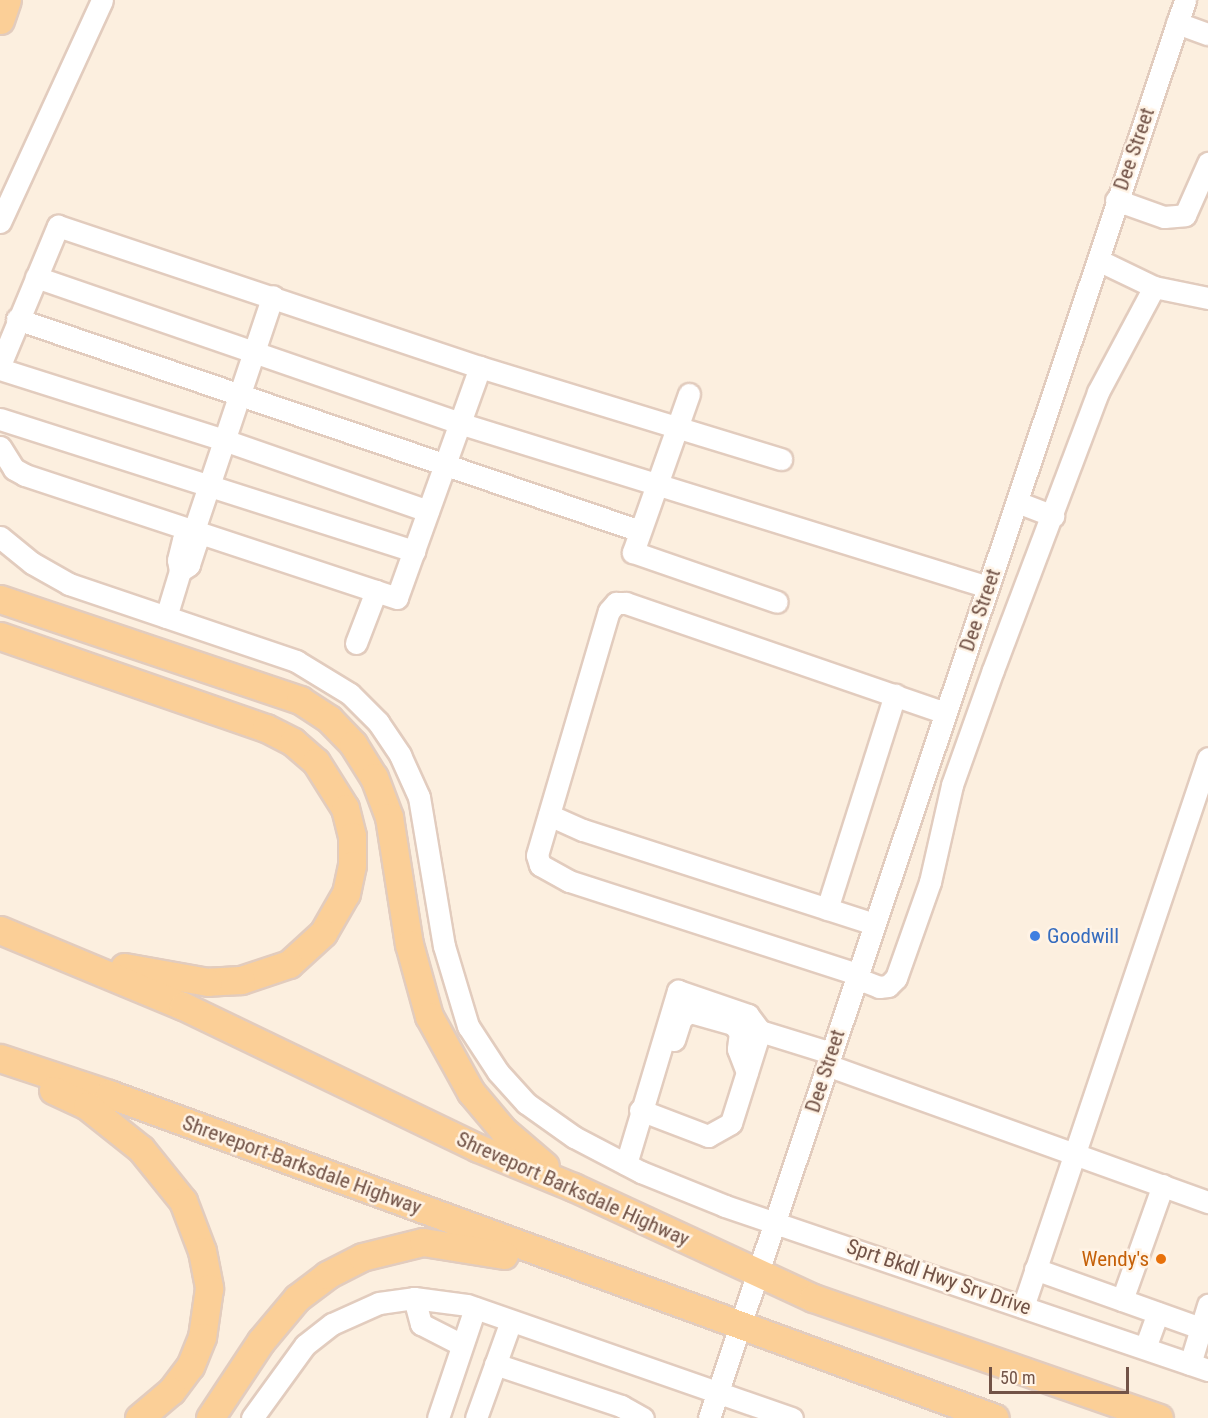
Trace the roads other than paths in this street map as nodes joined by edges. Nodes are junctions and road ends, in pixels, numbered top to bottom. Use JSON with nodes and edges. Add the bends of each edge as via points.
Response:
{"nodes":[{"id":1,"x":8,"y":0,"type":"edge"},
{"id":2,"x":102,"y":0,"type":"edge"},
{"id":3,"x":1185,"y":0,"type":"edge"},
{"id":4,"x":0,"y":20,"type":"edge"},
{"id":5,"x":1177,"y":23,"type":"junction"},
{"id":6,"x":1208,"y":34,"type":"edge"},
{"id":7,"x":1208,"y":163,"type":"edge"},
{"id":8,"x":1116,"y":200,"type":"junction"},
{"id":9,"x":0,"y":222,"type":"edge"},
{"id":10,"x":1098,"y":260,"type":"junction"},
{"id":11,"x":36,"y":277,"type":"junction"},
{"id":12,"x":1154,"y":287,"type":"junction"},
{"id":13,"x":273,"y":296,"type":"junction"},
{"id":14,"x":1208,"y":298,"type":"edge"},
{"id":15,"x":17,"y":319,"type":"junction"},
{"id":16,"x":254,"y":351,"type":"junction"},
{"id":17,"x":0,"y":365,"type":"edge"},
{"id":18,"x":480,"y":367,"type":"junction"},
{"id":19,"x":0,"y":369,"type":"edge"},
{"id":20,"x":689,"y":394,"type":"dead end"},
{"id":21,"x":239,"y":396,"type":"junction"},
{"id":22,"x":0,"y":419,"type":"edge"},
{"id":23,"x":459,"y":423,"type":"junction"},
{"id":24,"x":676,"y":427,"type":"junction"},
{"id":25,"x":224,"y":440,"type":"junction"},
{"id":26,"x":0,"y":447,"type":"edge"},
{"id":27,"x":782,"y":459,"type":"dead end"},
{"id":28,"x":443,"y":467,"type":"junction"},
{"id":29,"x":657,"y":484,"type":"junction"},
{"id":30,"x":209,"y":486,"type":"junction"},
{"id":31,"x":1017,"y":502,"type":"junction"},
{"id":32,"x":428,"y":511,"type":"junction"},
{"id":33,"x":1053,"y":516,"type":"junction"},
{"id":34,"x":640,"y":531,"type":"junction"},
{"id":35,"x":193,"y":533,"type":"junction"},
{"id":36,"x":0,"y":537,"type":"edge"},
{"id":37,"x":414,"y":551,"type":"junction"},
{"id":38,"x":988,"y":587,"type":"junction"},
{"id":39,"x":376,"y":591,"type":"junction"},
{"id":40,"x":0,"y":599,"type":"edge"},
{"id":41,"x":777,"y":602,"type":"dead end"},
{"id":42,"x":166,"y":617,"type":"junction"},
{"id":43,"x":0,"y":636,"type":"edge"},
{"id":44,"x":356,"y":643,"type":"dead end"},
{"id":45,"x":963,"y":660,"type":"junction"},
{"id":46,"x":993,"y":670,"type":"junction"},
{"id":47,"x":895,"y":695,"type":"junction"},
{"id":48,"x":945,"y":713,"type":"junction"},
{"id":49,"x":1208,"y":759,"type":"edge"},
{"id":50,"x":924,"y":775,"type":"junction"},
{"id":51,"x":952,"y":785,"type":"junction"},
{"id":52,"x":549,"y":815,"type":"junction"},
{"id":53,"x":827,"y":909,"type":"junction"},
{"id":54,"x":874,"y":924,"type":"junction"},
{"id":55,"x":0,"y":929,"type":"edge"},
{"id":56,"x":857,"y":976,"type":"junction"},
{"id":57,"x":760,"y":1031,"type":"junction"},
{"id":58,"x":0,"y":1058,"type":"edge"},
{"id":59,"x":829,"y":1059,"type":"junction"},
{"id":60,"x":0,"y":1065,"type":"edge"},
{"id":61,"x":747,"y":1072,"type":"junction"},
{"id":62,"x":641,"y":1104,"type":"junction"},
{"id":63,"x":1075,"y":1154,"type":"junction"},
{"id":64,"x":626,"y":1164,"type":"junction"},
{"id":65,"x":1163,"y":1185,"type":"junction"},
{"id":66,"x":573,"y":1187,"type":"junction"},
{"id":67,"x":1208,"y":1202,"type":"edge"},
{"id":68,"x":776,"y":1221,"type":"junction"},
{"id":69,"x":468,"y":1228,"type":"junction"},
{"id":70,"x":1035,"y":1269,"type":"junction"},
{"id":71,"x":757,"y":1272,"type":"junction"},
{"id":72,"x":602,"y":1277,"type":"junction"},
{"id":73,"x":414,"y":1298,"type":"junction"},
{"id":74,"x":1122,"y":1300,"type":"junction"},
{"id":75,"x":1208,"y":1305,"type":"edge"},
{"id":76,"x":1023,"y":1306,"type":"junction"},
{"id":77,"x":475,"y":1308,"type":"junction"},
{"id":78,"x":1158,"y":1313,"type":"junction"},
{"id":79,"x":742,"y":1318,"type":"junction"},
{"id":80,"x":511,"y":1321,"type":"junction"},
{"id":81,"x":1201,"y":1328,"type":"junction"},
{"id":82,"x":462,"y":1345,"type":"junction"},
{"id":83,"x":1145,"y":1348,"type":"junction"},
{"id":84,"x":495,"y":1365,"type":"junction"},
{"id":85,"x":1199,"y":1367,"type":"edge"},
{"id":86,"x":717,"y":1391,"type":"junction"},
{"id":87,"x":768,"y":1414,"type":"edge"},
{"id":88,"x":642,"y":1416,"type":"edge"},
{"id":89,"x":255,"y":1417,"type":"edge"},
{"id":90,"x":139,"y":1418,"type":"edge"},
{"id":91,"x":210,"y":1418,"type":"edge"},
{"id":92,"x":438,"y":1418,"type":"edge"},
{"id":93,"x":476,"y":1418,"type":"edge"},
{"id":94,"x":709,"y":1418,"type":"edge"},
{"id":95,"x":792,"y":1418,"type":"edge"},
{"id":96,"x":995,"y":1418,"type":"edge"},
{"id":97,"x":1159,"y":1418,"type":"edge"}],
"edges":[{"from":1,"to":4,"type":"main road"},
{"from":2,"to":9,"type":"street"},
{"from":3,"to":5,"type":"street","name":"Dee Street"},
{"from":5,"to":6,"type":"street"},
{"from":5,"to":8,"type":"street","name":"Dee Street"},
{"from":7,"to":8,"type":"street","via":[[1185,215],[1164,218]]},
{"from":8,"to":10,"type":"street","name":"Dee Street"},
{"from":10,"to":12,"type":"street"},
{"from":10,"to":31,"type":"street","name":"Dee Street"},
{"from":11,"to":13,"type":"street","via":[[58,226]]},
{"from":11,"to":15,"type":"street"},
{"from":11,"to":16,"type":"street"},
{"from":12,"to":14,"type":"street"},
{"from":12,"to":33,"type":"street","via":[[1098,392]]},
{"from":13,"to":16,"type":"street"},
{"from":13,"to":18,"type":"street"},
{"from":15,"to":17,"type":"street"},
{"from":15,"to":21,"type":"street"},
{"from":16,"to":21,"type":"street"},
{"from":16,"to":23,"type":"street"},
{"from":18,"to":23,"type":"street"},
{"from":18,"to":24,"type":"street"},
{"from":19,"to":25,"type":"street"},
{"from":20,"to":24,"type":"street"},
{"from":21,"to":25,"type":"street"},
{"from":21,"to":28,"type":"street"},
{"from":22,"to":30,"type":"street"},
{"from":23,"to":28,"type":"street"},
{"from":23,"to":29,"type":"street"},
{"from":24,"to":27,"type":"street"},
{"from":24,"to":29,"type":"street"},
{"from":25,"to":30,"type":"street"},
{"from":25,"to":32,"type":"street"},
{"from":26,"to":35,"type":"street","via":[[14,469],[25,475]]},
{"from":28,"to":32,"type":"street"},
{"from":28,"to":34,"type":"street"},
{"from":29,"to":34,"type":"street"},
{"from":29,"to":38,"type":"street"},
{"from":30,"to":35,"type":"street"},
{"from":30,"to":37,"type":"street"},
{"from":31,"to":33,"type":"street"},
{"from":31,"to":38,"type":"street","name":"Dee Street"},
{"from":32,"to":37,"type":"street"},
{"from":33,"to":46,"type":"street"},
{"from":34,"to":41,"type":"street","via":[[633,552]]},
{"from":35,"to":39,"type":"street"},
{"from":35,"to":42,"type":"street","via":[[196,543],[189,565],[180,571]]},
{"from":36,"to":42,"type":"street","name":"Sprt Bkdl Hwy Srv Drive","via":[[50,575]]},
{"from":37,"to":39,"type":"street","via":[[397,598]]},
{"from":38,"to":45,"type":"street","name":"Dee Street"},
{"from":39,"to":44,"type":"street"},
{"from":40,"to":66,"type":"main road","via":[[289,696],[329,719],[353,744],[375,777],[389,817],[418,983],[444,1050],[471,1092],[503,1130]]},
{"from":42,"to":64,"type":"street","name":"Sprt Bkdl Hwy Srv Drive","via":[[296,661],[350,693],[378,722],[400,755],[419,797],[444,946],[468,1026],[498,1072],[526,1103],[574,1137]]},
{"from":43,"to":55,"type":"main road","via":[[266,728],[293,742],[316,762],[345,808],[352,836],[352,866],[346,893],[332,921],[313,945],[289,964],[241,980],[208,982],[143,973]]},
{"from":45,"to":46,"type":"street"},
{"from":45,"to":48,"type":"street","name":"Dee Street"},
{"from":46,"to":51,"type":"street"},
{"from":47,"to":48,"type":"street"},
{"from":47,"to":52,"type":"street","via":[[626,603],[616,603],[609,611]]},
{"from":47,"to":53,"type":"street"},
{"from":48,"to":50,"type":"street","name":"Dee Street"},
{"from":49,"to":63,"type":"street"},
{"from":50,"to":51,"type":"street"},
{"from":50,"to":54,"type":"street","name":"Dee Street"},
{"from":51,"to":56,"type":"street","via":[[930,882],[896,978],[888,986],[879,987]]},
{"from":52,"to":53,"type":"street","via":[[583,830]]},
{"from":52,"to":56,"type":"street","via":[[537,855],[547,872]]},
{"from":53,"to":54,"type":"street"},
{"from":54,"to":56,"type":"street","name":"Dee Street"},
{"from":55,"to":66,"type":"main road","name":"Shreveport Barksdale Highway","via":[[183,1006],[478,1148]]},
{"from":56,"to":59,"type":"street","name":"Dee Street"},
{"from":57,"to":59,"type":"street"},
{"from":57,"to":61,"type":"street"},
{"from":57,"to":62,"type":"street","via":[[748,1015],[678,991]]},
{"from":58,"to":69,"type":"main road","name":"Shreveport-Barksdale Highway","via":[[110,1094]]},
{"from":59,"to":63,"type":"street"},
{"from":59,"to":68,"type":"street","name":"Dee Street"},
{"from":60,"to":90,"type":"main road","via":[[87,1106],[124,1134],[171,1183],[198,1234],[208,1288],[202,1337],[190,1366],[171,1391]]},
{"from":61,"to":62,"type":"street","via":[[730,1122],[708,1136]]},
{"from":61,"to":62,"type":"street","via":[[738,1049],[740,1032],[733,1024],[690,1012],[681,1018],[658,1090]]},
{"from":62,"to":64,"type":"street"},
{"from":63,"to":65,"type":"street"},
{"from":63,"to":70,"type":"street"},
{"from":64,"to":68,"type":"street","name":"Sprt Bkdl Hwy Srv Drive","via":[[725,1206]]},
{"from":65,"to":67,"type":"street"},
{"from":65,"to":74,"type":"street"},
{"from":66,"to":71,"type":"main road","name":"Shreveport Barksdale Highway"},
{"from":68,"to":71,"type":"street"},
{"from":68,"to":76,"type":"street","name":"Sprt Bkdl Hwy Srv Drive"},
{"from":69,"to":72,"type":"main road","name":"Shreveport-Barksdale Highway"},
{"from":69,"to":79,"type":"main road","via":[[513,1226]]},
{"from":70,"to":74,"type":"street"},
{"from":70,"to":76,"type":"street"},
{"from":71,"to":79,"type":"street"},
{"from":71,"to":97,"type":"main road","name":"Shreveport Barksdale Highway","via":[[923,1339]]},
{"from":72,"to":79,"type":"main road"},
{"from":72,"to":91,"type":"main road","via":[[479,1249],[423,1242],[362,1257],[327,1275],[297,1298],[261,1341]]},
{"from":73,"to":77,"type":"street"},
{"from":73,"to":82,"type":"street","via":[[421,1324]]},
{"from":73,"to":89,"type":"street","via":[[379,1303],[332,1324],[305,1346]]},
{"from":74,"to":78,"type":"street"},
{"from":75,"to":81,"type":"street"},
{"from":76,"to":83,"type":"street","name":"Sprt Bkdl Hwy Srv Drive"},
{"from":77,"to":80,"type":"street"},
{"from":77,"to":82,"type":"street"},
{"from":78,"to":81,"type":"street"},
{"from":78,"to":83,"type":"street"},
{"from":79,"to":86,"type":"street"},
{"from":79,"to":96,"type":"main road"},
{"from":80,"to":84,"type":"street"},
{"from":80,"to":86,"type":"street"},
{"from":81,"to":85,"type":"street"},
{"from":82,"to":92,"type":"street"},
{"from":83,"to":85,"type":"street","name":"Sprt Bkdl Hwy Srv Drive"},
{"from":84,"to":88,"type":"street"},
{"from":84,"to":93,"type":"street"},
{"from":86,"to":87,"type":"street"},
{"from":86,"to":94,"type":"street"},
{"from":87,"to":95,"type":"street"}]}
